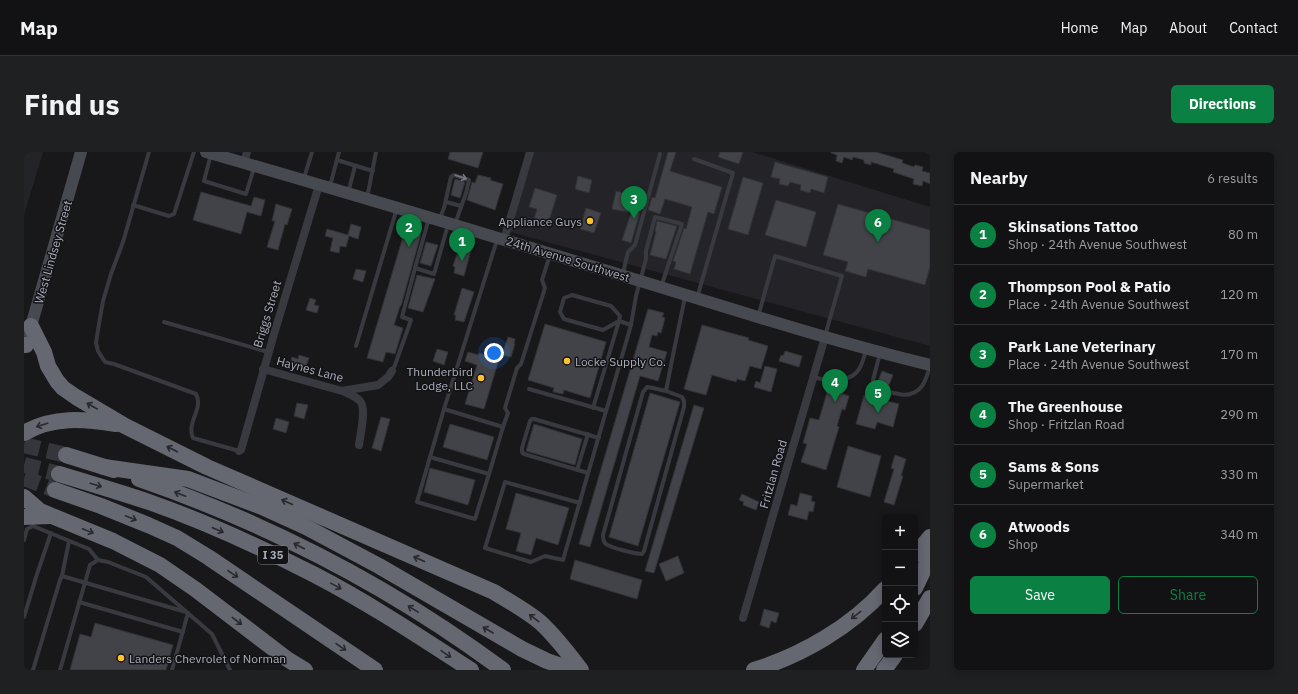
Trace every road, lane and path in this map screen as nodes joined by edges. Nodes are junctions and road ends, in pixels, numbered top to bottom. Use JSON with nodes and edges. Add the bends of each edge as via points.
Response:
{"nodes":[{"id":1,"x":82,"y":152,"type":"edge"},
{"id":2,"x":149,"y":152,"type":"edge"},
{"id":3,"x":194,"y":152,"type":"edge"},
{"id":4,"x":312,"y":152,"type":"edge"},
{"id":5,"x":339,"y":152,"type":"edge"},
{"id":6,"x":376,"y":152,"type":"edge"},
{"id":7,"x":530,"y":152,"type":"edge"},
{"id":8,"x":209,"y":153,"type":"edge"},
{"id":9,"x":660,"y":154,"type":"dead end"},
{"id":10,"x":694,"y":159,"type":"dead end"},
{"id":11,"x":249,"y":160,"type":"edge"},
{"id":12,"x":337,"y":160,"type":"junction"},
{"id":13,"x":355,"y":166,"type":"junction"},
{"id":14,"x":373,"y":171,"type":"junction"},
{"id":15,"x":303,"y":180,"type":"junction"},
{"id":16,"x":324,"y":187,"type":"junction"},
{"id":17,"x":348,"y":194,"type":"junction"},
{"id":18,"x":366,"y":199,"type":"junction"},
{"id":19,"x":446,"y":202,"type":"junction"},
{"id":20,"x":133,"y":206,"type":"junction"},
{"id":21,"x":461,"y":206,"type":"junction"},
{"id":22,"x":397,"y":208,"type":"junction"},
{"id":23,"x":443,"y":222,"type":"junction"},
{"id":24,"x":501,"y":239,"type":"junction"},
{"id":25,"x":550,"y":254,"type":"junction"},
{"id":26,"x":415,"y":268,"type":"junction"},
{"id":27,"x":622,"y":276,"type":"junction"},
{"id":28,"x":640,"y":281,"type":"junction"},
{"id":29,"x":661,"y":287,"type":"junction"},
{"id":30,"x":691,"y":297,"type":"junction"},
{"id":31,"x":758,"y":317,"type":"junction"},
{"id":32,"x":618,"y":321,"type":"junction"},
{"id":33,"x":164,"y":322,"type":"dead end"},
{"id":34,"x":632,"y":325,"type":"junction"},
{"id":35,"x":31,"y":326,"type":"junction"},
{"id":36,"x":825,"y":337,"type":"junction"},
{"id":37,"x":356,"y":346,"type":"dead end"},
{"id":38,"x":25,"y":347,"type":"edge"},
{"id":39,"x":866,"y":349,"type":"junction"},
{"id":40,"x":268,"y":352,"type":"junction"},
{"id":41,"x":880,"y":353,"type":"junction"},
{"id":42,"x":930,"y":365,"type":"edge"},
{"id":43,"x":263,"y":369,"type":"junction"},
{"id":44,"x":392,"y":371,"type":"joint"},
{"id":45,"x":814,"y":377,"type":"junction"},
{"id":46,"x":529,"y":389,"type":"dead end"},
{"id":47,"x":342,"y":391,"type":"junction"},
{"id":48,"x":666,"y":391,"type":"junction"},
{"id":49,"x":594,"y":408,"type":"junction"},
{"id":50,"x":444,"y":409,"type":"junction"},
{"id":51,"x":606,"y":412,"type":"junction"},
{"id":52,"x":125,"y":426,"type":"junction"},
{"id":53,"x":502,"y":427,"type":"junction"},
{"id":54,"x":24,"y":433,"type":"edge"},
{"id":55,"x":588,"y":434,"type":"junction"},
{"id":56,"x":599,"y":438,"type":"junction"},
{"id":57,"x":359,"y":445,"type":"dead end"},
{"id":58,"x":239,"y":451,"type":"joint"},
{"id":59,"x":66,"y":455,"type":"tunnel mouth"},
{"id":60,"x":430,"y":457,"type":"junction"},
{"id":61,"x":104,"y":467,"type":"junction"},
{"id":62,"x":577,"y":470,"type":"junction"},
{"id":63,"x":588,"y":473,"type":"junction"},
{"id":64,"x":59,"y":474,"type":"tunnel mouth"},
{"id":65,"x":489,"y":474,"type":"junction"},
{"id":66,"x":56,"y":490,"type":"tunnel mouth"},
{"id":67,"x":24,"y":497,"type":"edge"},
{"id":68,"x":580,"y":503,"type":"junction"},
{"id":69,"x":52,"y":516,"type":"junction"},
{"id":70,"x":24,"y":517,"type":"edge"},
{"id":71,"x":51,"y":534,"type":"junction"},
{"id":72,"x":930,"y":537,"type":"edge"},
{"id":73,"x":24,"y":540,"type":"edge"},
{"id":74,"x":69,"y":541,"type":"junction"},
{"id":75,"x":918,"y":551,"type":"edge"},
{"id":76,"x":930,"y":556,"type":"edge"},
{"id":77,"x":98,"y":560,"type":"junction"},
{"id":78,"x":62,"y":576,"type":"junction"},
{"id":79,"x":85,"y":582,"type":"junction"},
{"id":80,"x":916,"y":586,"type":"edge"},
{"id":81,"x":882,"y":592,"type":"edge"},
{"id":82,"x":930,"y":598,"type":"edge"},
{"id":83,"x":79,"y":602,"type":"junction"},
{"id":84,"x":188,"y":613,"type":"junction"},
{"id":85,"x":24,"y":617,"type":"edge"},
{"id":86,"x":743,"y":618,"type":"dead end"},
{"id":87,"x":916,"y":622,"type":"edge"},
{"id":88,"x":183,"y":632,"type":"junction"},
{"id":89,"x":882,"y":644,"type":"edge"},
{"id":90,"x":893,"y":658,"type":"edge"},
{"id":91,"x":902,"y":658,"type":"edge"},
{"id":92,"x":33,"y":670,"type":"edge"},
{"id":93,"x":60,"y":670,"type":"edge"},
{"id":94,"x":172,"y":670,"type":"edge"},
{"id":95,"x":230,"y":670,"type":"edge"},
{"id":96,"x":305,"y":670,"type":"edge"},
{"id":97,"x":375,"y":670,"type":"edge"},
{"id":98,"x":470,"y":670,"type":"edge"},
{"id":99,"x":503,"y":670,"type":"edge"},
{"id":100,"x":573,"y":670,"type":"edge"},
{"id":101,"x":581,"y":670,"type":"edge"},
{"id":102,"x":754,"y":670,"type":"edge"},
{"id":103,"x":864,"y":670,"type":"edge"},
{"id":104,"x":884,"y":670,"type":"edge"},
{"id":105,"x":897,"y":670,"type":"edge"}],
"edges":[{"from":1,"to":35,"type":"main road","name":"West Lindsey Street"},
{"from":2,"to":20,"type":"lane"},
{"from":3,"to":20,"type":"lane","via":[[174,214],[169,216]]},
{"from":4,"to":15,"type":"lane"},
{"from":5,"to":12,"type":"lane"},
{"from":6,"to":14,"type":"lane"},
{"from":7,"to":24,"type":"street"},
{"from":8,"to":11,"type":"main road","name":"24th Avenue Southwest"},
{"from":8,"to":11,"type":"lane","via":[[204,181],[246,194]]},
{"from":9,"to":27,"type":"lane","via":[[635,246],[628,252]]},
{"from":10,"to":30,"type":"lane","via":[[733,173]]},
{"from":11,"to":15,"type":"main road","name":"24th Avenue Southwest"},
{"from":12,"to":13,"type":"lane"},
{"from":12,"to":16,"type":"lane"},
{"from":13,"to":14,"type":"lane"},
{"from":13,"to":17,"type":"lane"},
{"from":14,"to":18,"type":"lane"},
{"from":15,"to":16,"type":"main road","name":"24th Avenue Southwest"},
{"from":16,"to":17,"type":"main road","name":"24th Avenue Southwest"},
{"from":16,"to":40,"type":"street","name":"Briggs Street"},
{"from":17,"to":18,"type":"main road","name":"24th Avenue Southwest"},
{"from":18,"to":22,"type":"main road","name":"24th Avenue Southwest"},
{"from":19,"to":21,"type":"lane"},
{"from":19,"to":21,"type":"lane","one_way":true,"via":[[451,177],[461,176],[470,180]]},
{"from":19,"to":23,"type":"lane"},
{"from":20,"to":58,"type":"lane","via":[[123,242],[110,274],[96,347],[105,362],[196,394],[198,404],[190,430],[193,438]]},
{"from":21,"to":23,"type":"lane"},
{"from":22,"to":23,"type":"main road","name":"24th Avenue Southwest"},
{"from":22,"to":37,"type":"lane"},
{"from":23,"to":24,"type":"main road","name":"24th Avenue Southwest"},
{"from":23,"to":26,"type":"lane"},
{"from":23,"to":26,"type":"lane","via":[[434,274]]},
{"from":24,"to":25,"type":"main road","name":"24th Avenue Southwest"},
{"from":24,"to":50,"type":"lane"},
{"from":25,"to":27,"type":"main road","name":"24th Avenue Southwest"},
{"from":25,"to":53,"type":"lane","via":[[542,280],[545,288],[521,364],[517,368],[505,408],[508,413]]},
{"from":26,"to":44,"type":"lane","via":[[402,317],[410,320]]},
{"from":27,"to":28,"type":"main road","name":"24th Avenue Southwest"},
{"from":28,"to":29,"type":"main road","name":"24th Avenue Southwest"},
{"from":28,"to":29,"type":"lane","via":[[655,217],[682,224]]},
{"from":28,"to":34,"type":"lane"},
{"from":29,"to":30,"type":"main road","name":"24th Avenue Southwest"},
{"from":30,"to":31,"type":"main road","name":"24th Avenue Southwest"},
{"from":30,"to":48,"type":"lane","via":[[672,360]]},
{"from":31,"to":36,"type":"main road","name":"24th Avenue Southwest"},
{"from":31,"to":36,"type":"lane","via":[[775,256],[842,276]]},
{"from":32,"to":32,"type":"lane","via":[[620,316],[611,306],[572,295],[564,298],[560,312],[564,319],[603,330]]},
{"from":32,"to":34,"type":"lane"},
{"from":32,"to":49,"type":"lane"},
{"from":33,"to":40,"type":"lane"},
{"from":34,"to":51,"type":"lane"},
{"from":35,"to":38,"type":"main road","name":"West Lindsey Street"},
{"from":52,"to":35,"type":"highway","one_way":true,"via":[[76,397],[56,381]]},
{"from":36,"to":39,"type":"main road","name":"24th Avenue Southwest"},
{"from":36,"to":45,"type":"street","name":"Fritzlan Road"},
{"from":39,"to":41,"type":"main road","name":"24th Avenue Southwest"},
{"from":39,"to":45,"type":"lane","via":[[860,368],[853,375],[829,380]]},
{"from":40,"to":43,"type":"street","name":"Briggs Street"},
{"from":41,"to":42,"type":"main road","name":"24th Avenue Southwest"},
{"from":41,"to":42,"type":"lane","via":[[873,380],[875,387],[900,395],[914,394],[922,386]]},
{"from":43,"to":47,"type":"street","name":"Haynes Lane"},
{"from":43,"to":58,"type":"street","name":"Briggs Street"},
{"from":44,"to":47,"type":"street","name":"Haynes Lane","via":[[378,385]]},
{"from":45,"to":86,"type":"street","name":"Fritzlan Road"},
{"from":46,"to":49,"type":"lane"},
{"from":47,"to":57,"type":"street","via":[[358,399],[363,405]]},
{"from":48,"to":48,"type":"lane","via":[[682,397],[684,407],[644,551],[642,554],[636,554],[606,544],[603,535],[643,392],[647,388]]},
{"from":49,"to":51,"type":"lane"},
{"from":50,"to":53,"type":"lane"},
{"from":50,"to":60,"type":"lane"},
{"from":51,"to":56,"type":"lane"},
{"from":52,"to":54,"type":"highway","one_way":true,"via":[[72,420],[43,424]]},
{"from":101,"to":52,"type":"highway","one_way":true,"via":[[562,645],[540,623],[494,592],[207,467]]},
{"from":53,"to":65,"type":"lane"},
{"from":55,"to":56,"type":"lane"},
{"from":55,"to":62,"type":"lane"},
{"from":55,"to":62,"type":"lane","via":[[534,419],[530,421],[522,452]]},
{"from":56,"to":63,"type":"lane"},
{"from":59,"to":61,"type":"highway","number":"I 35"},
{"from":60,"to":65,"type":"lane"},
{"from":60,"to":65,"type":"lane","via":[[417,502],[468,517],[475,519]]},
{"from":99,"to":61,"type":"highway","number":"I 35","one_way":true,"via":[[450,632],[396,599],[298,545],[166,488]]},
{"from":100,"to":61,"type":"highway","one_way":true,"via":[[522,649],[352,551],[262,507],[188,479]]},
{"from":62,"to":63,"type":"lane"},
{"from":63,"to":68,"type":"lane"},
{"from":64,"to":98,"type":"highway","number":"I 35","one_way":true,"via":[[173,511],[316,575],[405,626]]},
{"from":66,"to":97,"type":"highway","one_way":true,"via":[[177,538]]},
{"from":67,"to":69,"type":"highway","via":[[40,511]]},
{"from":68,"to":68,"type":"lane","via":[[563,560],[545,556],[532,562],[485,548],[505,482]]},
{"from":69,"to":70,"type":"highway"},
{"from":69,"to":96,"type":"highway","one_way":true,"via":[[114,541],[160,565]]},
{"from":71,"to":73,"type":"lane","via":[[33,526],[27,529]]},
{"from":71,"to":74,"type":"lane"},
{"from":71,"to":85,"type":"lane"},
{"from":72,"to":75,"type":"highway"},
{"from":74,"to":77,"type":"lane","via":[[89,549]]},
{"from":74,"to":78,"type":"lane"},
{"from":76,"to":80,"type":"highway"},
{"from":77,"to":79,"type":"lane","via":[[90,565]]},
{"from":77,"to":84,"type":"lane","via":[[146,577]]},
{"from":78,"to":79,"type":"lane"},
{"from":78,"to":92,"type":"lane"},
{"from":79,"to":83,"type":"lane"},
{"from":79,"to":84,"type":"lane"},
{"from":81,"to":102,"type":"highway","one_way":true,"via":[[857,615],[813,645]]},
{"from":82,"to":87,"type":"highway"},
{"from":83,"to":88,"type":"lane"},
{"from":83,"to":93,"type":"lane"},
{"from":84,"to":88,"type":"lane"},
{"from":84,"to":95,"type":"lane","via":[[212,634]]},
{"from":88,"to":94,"type":"lane"},
{"from":89,"to":103,"type":"highway"},
{"from":90,"to":104,"type":"highway"},
{"from":91,"to":105,"type":"highway"}]}
